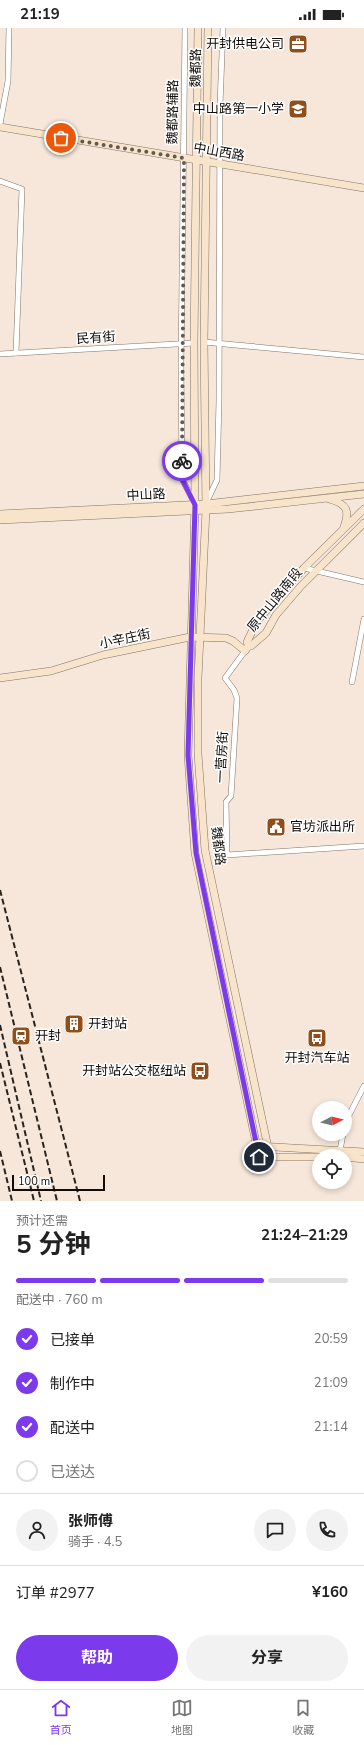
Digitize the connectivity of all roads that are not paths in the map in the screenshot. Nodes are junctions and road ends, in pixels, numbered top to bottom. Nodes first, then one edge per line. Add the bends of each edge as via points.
1 (9, 28) edge
2 (186, 28) edge
3 (198, 28) edge
4 (208, 28) edge
5 (223, 28) edge
6 (0, 124) edge
7 (0, 127) edge
8 (184, 158) junction
9 (197, 160) junction
10 (206, 162) junction
11 (220, 164) junction
12 (0, 181) edge
13 (364, 188) edge
14 (204, 342) junction
15 (181, 343) junction
16 (194, 343) junction
17 (219, 343) junction
18 (16, 353) junction
19 (0, 354) edge
20 (364, 356) edge
21 (364, 486) edge
22 (364, 494) edge
23 (325, 498) junction
24 (206, 507) junction
25 (195, 508) junction
26 (364, 509) edge
27 (0, 514) edge
28 (0, 520) edge
29 (364, 524) edge
30 (344, 528) junction
31 (304, 568) junction
32 (315, 570) junction
33 (364, 582) edge
34 (364, 619) edge
35 (200, 637) junction
36 (190, 638) junction
37 (247, 648) junction
38 (0, 678) edge
39 (352, 682) dead end
40 (364, 846) edge
41 (364, 1086) edge
42 (352, 1109) edge
43 (257, 1146) junction
44 (268, 1146) junction
45 (312, 1150) edge
46 (352, 1152) edge
47 (364, 1152) edge
48 (270, 1157) junction
49 (312, 1157) edge
50 (352, 1158) edge
51 (364, 1159) edge

1 - 6 street via 8,80
2 - 8 street, 魏都路辅路
3 - 9 main road, 魏都路
4 - 10 main road, 魏都路
5 - 11 street
7 - 8 main road, 中山西路
8 - 9 main road, 中山西路
8 - 15 street, 魏都路辅路
9 - 10 main road, 中山西路
9 - 16 main road, 魏都路
10 - 11 main road, 中山西路
10 - 14 main road, 魏都路
11 - 13 main road, 中山西路
11 - 17 street
12 - 18 street via 22,189
14 - 17 street
14 - 24 main road, 魏都路
15 - 16 street, 民有街
15 - 18 street, 民有街
15 - 25 street, 魏都路辅路 via 182,479
16 - 25 main road, 魏都路
17 - 20 street
17 - 24 street via 217,480
18 - 19 street, 民有街
21 - 24 main road, 中山路
22 - 23 main road, 中山路
23 - 24 main road, 中山路
23 - 30 main road via 344,505 348,515
24 - 25 main road, 中山路
24 - 35 main road, 魏都路
25 - 27 main road, 中山路
25 - 28 main road, 中山路
25 - 36 main road, 魏都路
26 - 30 main road, 原中山路南段
29 - 32 main road, 原中山路南段
30 - 31 main road, 原中山路南段
31 - 32 street
31 - 37 main road, 原中山路南段 via 257,621 247,642
32 - 33 street
32 - 37 main road, 原中山路南段 via 276,615 266,633
34 - 39 street
35 - 36 main road, 小辛庄街
35 - 37 main road, 小辛庄街 via 226,638
35 - 44 main road, 魏都路 via 198,754 205,850
36 - 38 main road, 小辛庄街 via 102,655 51,671
36 - 43 main road, 魏都路 via 188,755 196,853
37 - 40 street, 一营房街 via 225,678 237,698 231,796 226,802 227,855
41 - 42 street
43 - 44 main road
43 - 48 main road, 魏都路 via 259,1157
44 - 45 main road
44 - 48 main road, 魏都路
46 - 47 main road
48 - 49 main road
50 - 51 main road

